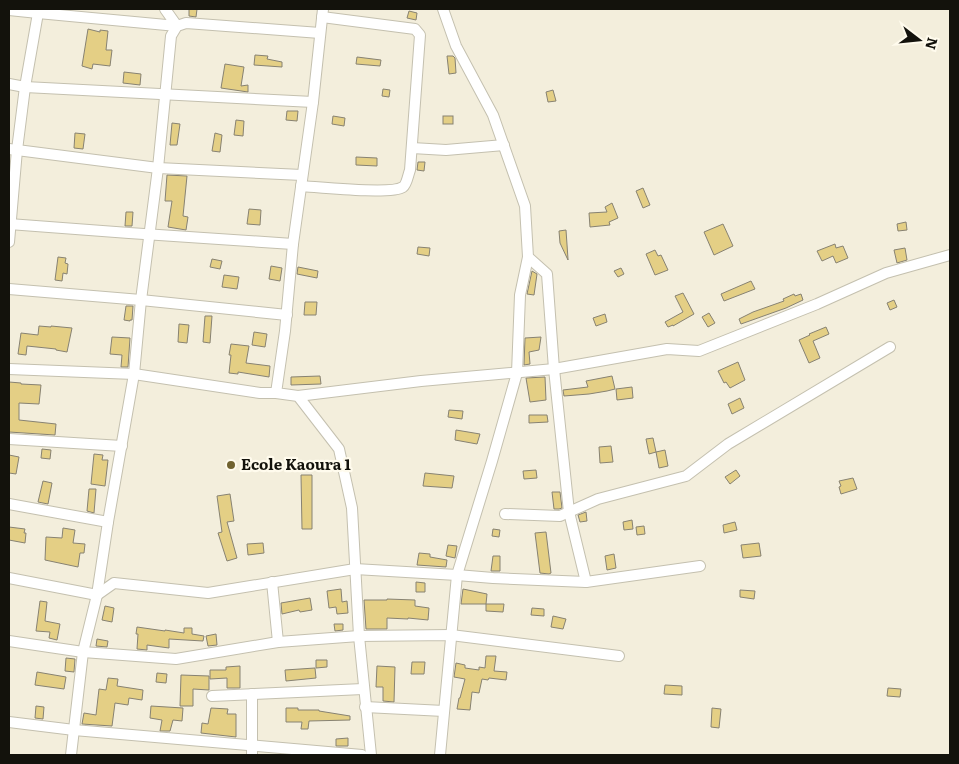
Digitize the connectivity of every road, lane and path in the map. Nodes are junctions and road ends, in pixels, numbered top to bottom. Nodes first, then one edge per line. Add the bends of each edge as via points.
1 (164, 9) edge
2 (443, 9) edge
3 (9, 10) edge
4 (322, 13) edge
5 (38, 14) junction
6 (177, 26) junction
7 (320, 33) junction
8 (9, 84) edge
9 (25, 87) junction
10 (165, 94) junction
11 (313, 102) junction
12 (504, 146) junction
13 (412, 148) junction
14 (13, 150) edge
15 (158, 168) junction
16 (302, 175) junction
17 (301, 186) junction
18 (10, 224) edge
19 (150, 234) junction
20 (9, 242) edge
21 (293, 244) junction
22 (950, 255) edge
23 (528, 257) junction
24 (9, 289) edge
25 (141, 300) junction
26 (287, 315) junction
27 (890, 348) dead end
28 (9, 369) edge
29 (554, 369) junction
30 (517, 373) junction
31 (134, 374) junction
32 (276, 393) junction
33 (298, 396) junction
34 (9, 439) edge
35 (122, 446) junction
36 (9, 504) edge
37 (568, 512) junction
38 (505, 514) dead end
39 (108, 522) junction
40 (700, 566) dead end
41 (355, 569) junction
42 (457, 575) junction
43 (9, 578) edge
44 (272, 582) junction
45 (586, 582) junction
46 (97, 595) junction
47 (451, 635) junction
48 (359, 636) junction
49 (9, 641) edge
50 (278, 642) junction
51 (83, 652) junction
52 (619, 656) dead end
53 (363, 689) junction
54 (252, 694) junction
55 (212, 696) dead end
56 (365, 707) junction
57 (444, 711) junction
58 (9, 722) edge
59 (74, 730) junction
60 (252, 750) edge
61 (71, 755) edge
62 (362, 755) edge
63 (370, 755) edge
64 (440, 755) edge

1 - 6 street
2 - 12 street via 456,46 493,115
3 - 5 street
4 - 7 street
4 - 13 street via 419,32
5 - 6 street
5 - 9 street
6 - 7 street via 186,23
6 - 10 street via 171,36
7 - 11 street
8 - 9 street
9 - 10 street
9 - 14 street
10 - 11 street
10 - 15 street
11 - 16 street
12 - 13 street via 446,150
12 - 23 street via 525,206
13 - 17 street via 410,170 402,188 367,190
14 - 15 street
14 - 18 street
15 - 16 street
15 - 19 street
16 - 17 street
17 - 21 street
18 - 19 street
18 - 20 street
19 - 21 street
19 - 25 street
21 - 26 street
22 - 29 street via 886,273 699,351 666,349
23 - 29 street via 547,274
23 - 30 street via 520,295
24 - 25 street
25 - 26 street
25 - 31 street
26 - 32 street
27 - 37 street via 728,444 686,476 598,499
28 - 31 street
29 - 30 street
29 - 37 street
30 - 33 street
30 - 42 street
31 - 32 street
31 - 35 street
32 - 33 street
33 - 41 street via 339,449 352,508
34 - 35 street
35 - 39 street
36 - 39 street
37 - 38 street via 560,516
37 - 45 street
39 - 46 street
40 - 45 street
41 - 42 street
41 - 44 street
41 - 48 street
42 - 45 street
42 - 47 street
43 - 46 street
44 - 46 street via 208,592 114,583
44 - 50 street
46 - 51 street
47 - 48 street
47 - 52 street
47 - 57 street
48 - 50 street
48 - 53 street
49 - 51 street
50 - 51 street via 176,659
51 - 59 street
53 - 54 street
53 - 56 street
54 - 55 street
54 - 60 street
56 - 57 street
56 - 63 street
57 - 64 street
58 - 59 street
59 - 60 street
59 - 61 street
60 - 62 street

